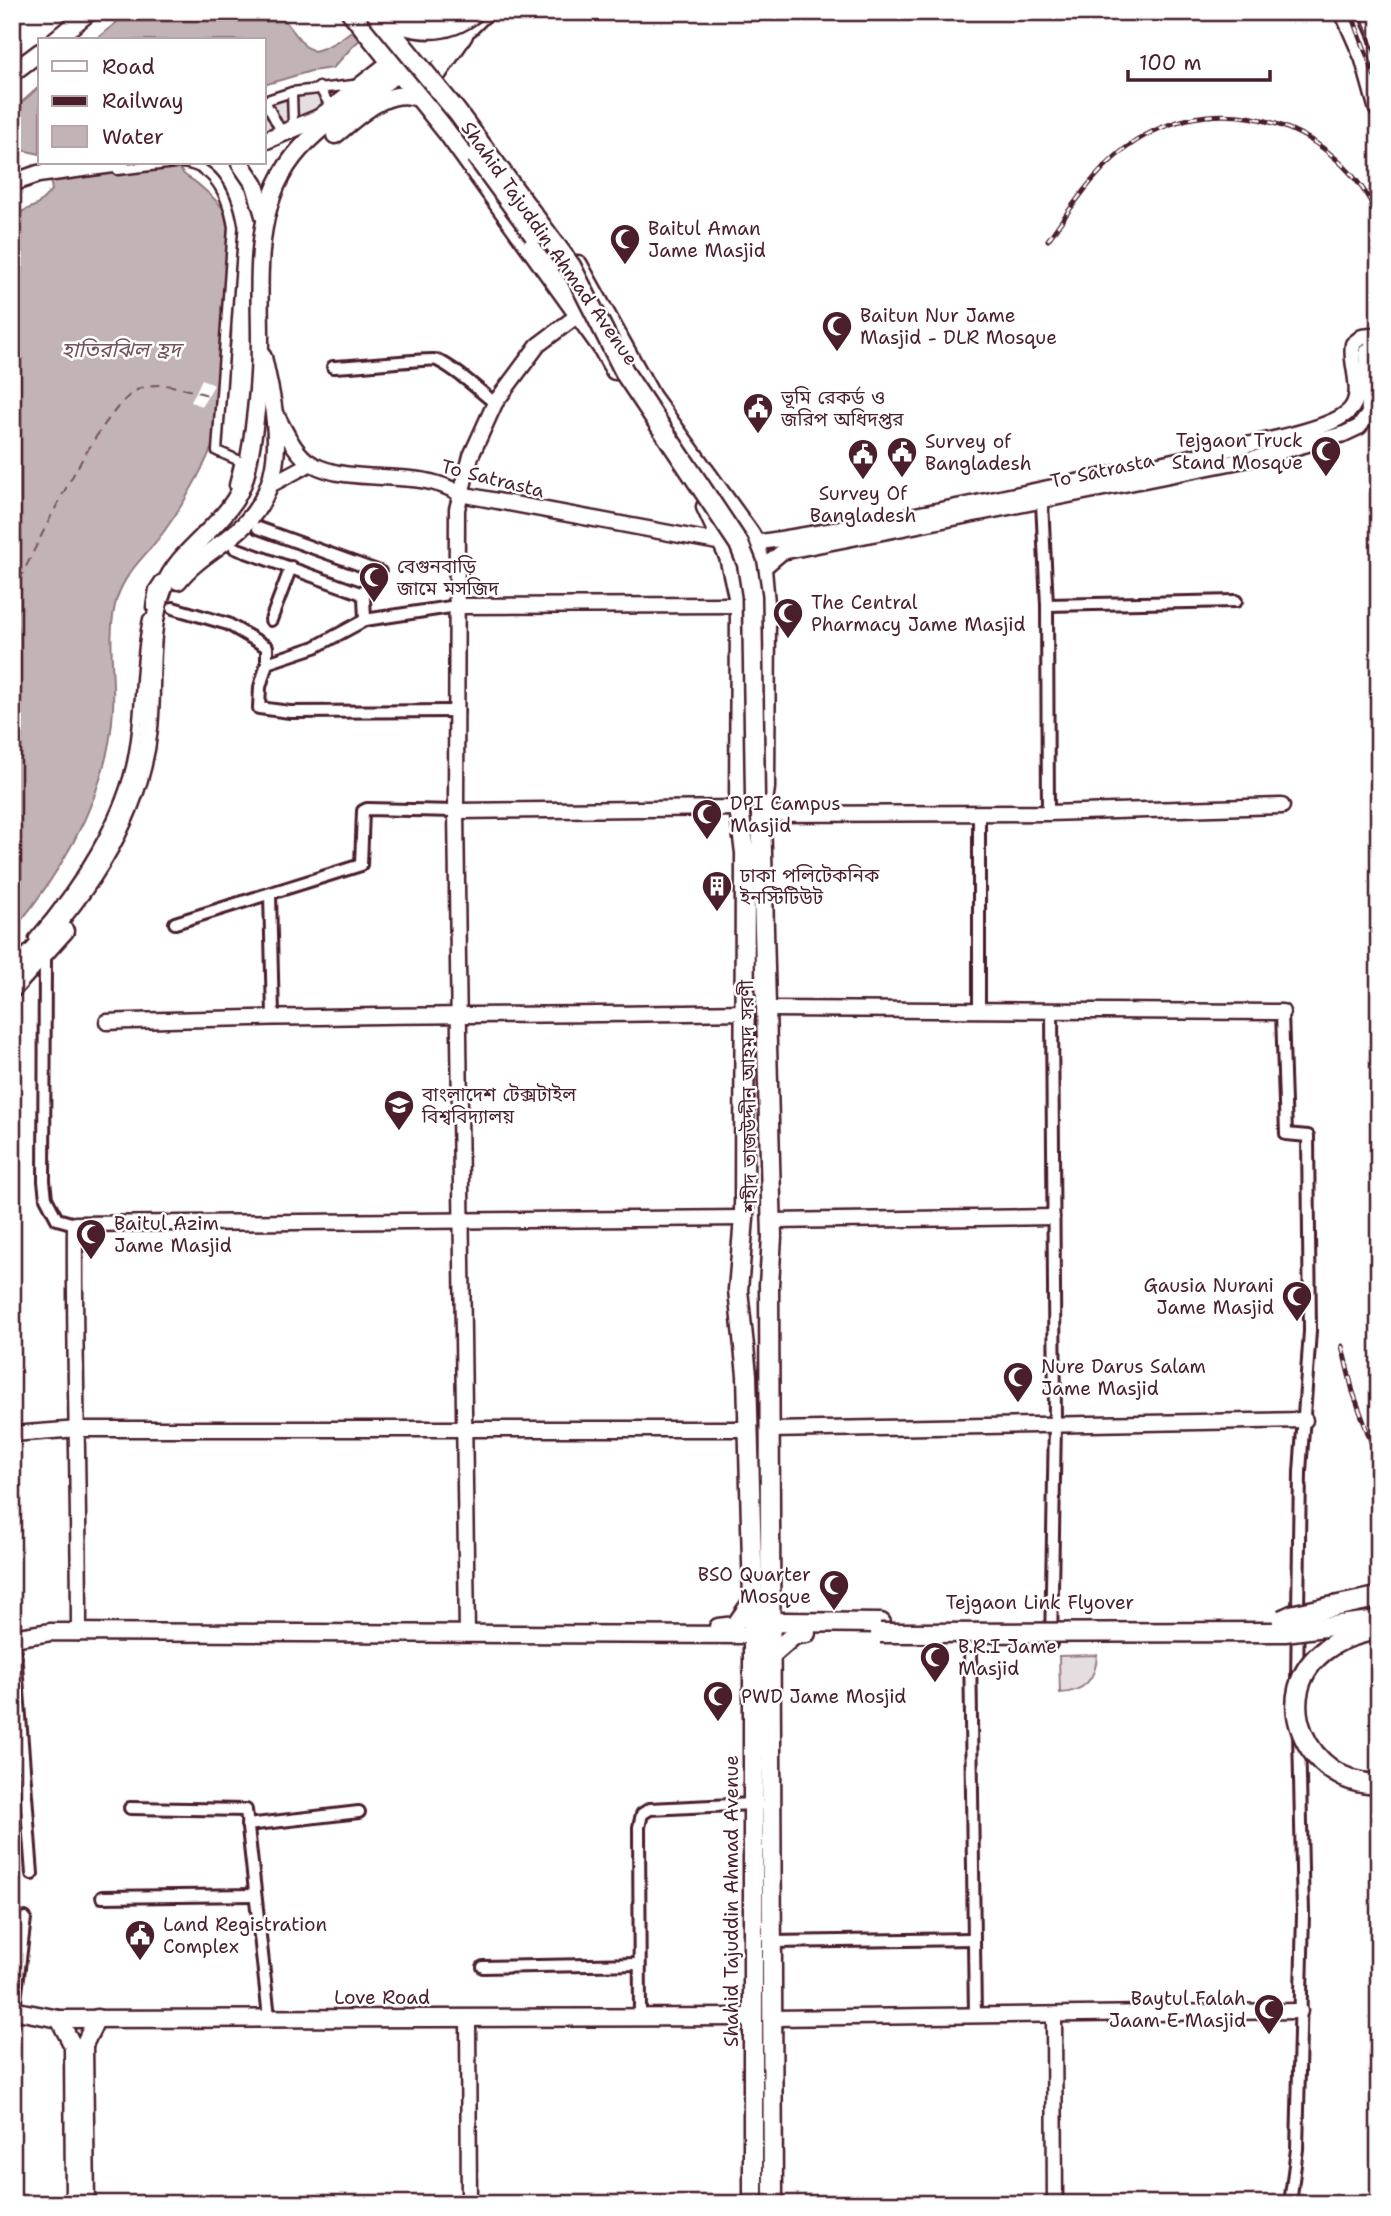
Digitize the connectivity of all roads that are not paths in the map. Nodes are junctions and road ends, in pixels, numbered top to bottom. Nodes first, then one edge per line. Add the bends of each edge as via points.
1 (89, 12) edge
2 (351, 12) edge
3 (360, 12) edge
4 (426, 12) edge
5 (484, 12) edge
6 (1345, 12) edge
7 (454, 13) edge
8 (380, 14) edge
9 (472, 19) edge
10 (409, 22) junction
11 (57, 38) edge
12 (372, 38) junction
13 (415, 52) junction
14 (38, 54) edge
15 (396, 67) junction
16 (12, 73) edge
17 (435, 76) junction
18 (319, 87) junction
19 (351, 87) junction
20 (292, 92) junction
21 (421, 99) junction
22 (266, 101) edge
23 (266, 103) edge
24 (329, 104) junction
25 (1379, 108) edge
26 (293, 126) junction
27 (281, 131) junction
28 (266, 137) edge
29 (266, 137) edge
30 (113, 164) edge
31 (167, 164) edge
32 (195, 164) edge
33 (241, 164) edge
34 (283, 178) junction
35 (12, 186) edge
36 (265, 219) junction
37 (578, 315) junction
38 (1379, 338) edge
39 (599, 340) junction
40 (260, 341) junction
41 (333, 367) dead end
42 (495, 402) junction
43 (1345, 414) junction
44 (276, 416) junction
45 (1352, 430) junction
46 (1258, 450) junction
47 (312, 463) junction
48 (467, 468) junction
49 (439, 484) junction
50 (270, 485) junction
51 (460, 494) junction
52 (1041, 495) junction
53 (705, 505) junction
54 (738, 517) junction
55 (258, 528) dead end
56 (720, 535) junction
57 (680, 537) junction
58 (755, 543) junction
59 (235, 548) dead end
60 (291, 567) junction
61 (732, 567) junction
62 (762, 569) junction
63 (361, 594) junction
64 (739, 599) junction
65 (1236, 601) dead end
66 (1047, 605) junction
67 (457, 606) junction
68 (173, 608) dead end
69 (271, 620) dead end
70 (365, 621) junction
71 (159, 626) junction
72 (267, 663) junction
73 (458, 711) junction
74 (758, 806) junction
75 (1282, 806) dead end
76 (739, 808) junction
77 (456, 811) junction
78 (979, 813) junction
79 (1048, 813) junction
80 (270, 894) junction
81 (175, 923) dead end
82 (45, 955) junction
83 (12, 961) edge
84 (12, 972) edge
85 (12, 990) edge
86 (766, 1009) junction
87 (979, 1010) junction
88 (1052, 1011) junction
89 (744, 1012) junction
90 (1282, 1012) joint
91 (274, 1016) junction
92 (461, 1017) junction
93 (107, 1022) dead end
94 (1052, 1217) junction
95 (744, 1218) junction
96 (463, 1221) junction
97 (75, 1224) junction
98 (772, 1229) junction
99 (741, 1262) junction
100 (769, 1285) junction
101 (1305, 1420) junction
102 (1055, 1423) junction
103 (79, 1429) junction
104 (748, 1429) junction
105 (465, 1430) junction
106 (769, 1430) junction
107 (12, 1434) edge
108 (770, 1532) junction
109 (1379, 1597) edge
110 (752, 1599) junction
111 (1379, 1611) edge
112 (1282, 1620) junction
113 (1379, 1620) edge
114 (806, 1628) junction
115 (881, 1628) junction
116 (1379, 1629) edge
117 (764, 1631) junction
118 (79, 1633) junction
119 (467, 1633) junction
120 (647, 1634) junction
121 (13, 1638) edge
122 (1051, 1644) dead end
123 (970, 1645) dead end
124 (771, 1655) junction
125 (771, 1776) junction
126 (752, 1777) junction
127 (1379, 1784) edge
128 (751, 1804) junction
129 (130, 1808) dead end
130 (359, 1812) dead end
131 (247, 1825) junction
132 (32, 1874) dead end
133 (255, 1895) junction
134 (103, 1897) dead end
135 (25, 1918) dead end
136 (973, 1939) junction
137 (772, 1942) junction
138 (639, 1964) junction
139 (483, 1967) dead end
140 (1300, 2011) junction
141 (1054, 2015) junction
142 (13, 2016) edge
143 (975, 2016) junction
144 (270, 2017) junction
145 (640, 2017) junction
146 (753, 2017) junction
147 (97, 2018) junction
148 (773, 2018) junction
149 (59, 2019) junction
150 (468, 2019) junction
151 (79, 2045) junction
152 (74, 2204) edge
153 (86, 2204) edge
154 (469, 2204) edge
155 (753, 2204) edge
156 (773, 2204) edge
157 (1055, 2204) edge
158 (1290, 2204) edge

1 - 11 main road
2 - 12 main road, Shahid Tajuddin Ahmad Avenue
3 - 39 main road, bridge via 462,137 570,285
4 - 10 street
5 - 9 main road
6 - 25 highway
7 - 8 main road via 419,24
7 - 13 main road
8 - 10 main road, bridge
8 - 13 main road, Shahid Tajuddin Ahmad Avenue
8 - 74 main road, bridge via 571,266 626,375 739,544 752,596
9 - 10 main road, bridge via 439,29
9 - 13 main road
9 - 17 main road
12 - 15 main road, Shahid Tajuddin Ahmad Avenue
12 - 19 street via 382,61
13 - 15 main road
13 - 17 main road, Shahid Tajuddin Ahmad Avenue
14 - 16 main road
15 - 21 main road, Shahid Tajuddin Ahmad Avenue
15 - 28 main road via 319,118
15 - 34 main road via 300,150
17 - 54 main road, Shahid Tajuddin Ahmad Avenue via 579,265 641,381
18 - 19 street
18 - 20 street
18 - 24 street
19 - 24 street
20 - 22 street
20 - 26 street
21 - 34 main road via 400,96 382,100
21 - 37 main road, Shahid Tajuddin Ahmad Avenue
23 - 27 street
24 - 26 street
26 - 27 street
27 - 29 street
30 - 35 main road via 38,174
31 - 35 street
32 - 83 street via 210,173 230,208 233,227 217,451 240,461 236,481 227,500 176,556 154,589 143,642 134,755 111,824 59,909
33 - 36 main road via 255,185
34 - 36 main road
36 - 40 main road via 257,282
37 - 39 main road, Shahid Tajuddin Ahmad Avenue
37 - 42 street via 538,345
38 - 43 street via 1362,337 1353,344 1355,397
38 - 45 street via 1367,352 1369,414
39 - 53 main road, Shahid Tajuddin Ahmad Avenue via 632,398
40 - 44 main road
40 - 71 main road via 245,477 229,509 165,583
41 - 42 street via 436,359
42 - 48 street
43 - 45 street
43 - 46 street
44 - 47 street via 299,452
44 - 50 main road
45 - 46 street, To Satrasta
46 - 52 street, To Satrasta
47 - 49 street, To Satrasta via 335,471
47 - 50 street
48 - 49 street via 454,480
48 - 51 street
49 - 51 street, To Satrasta
50 - 71 main road via 243,526 177,581
51 - 57 street, To Satrasta
51 - 67 street
52 - 58 street
52 - 62 street, To Satrasta via 782,552
52 - 66 street
53 - 56 main road, Shahid Tajuddin Ahmad Avenue
53 - 57 street via 705,527
54 - 56 main road
54 - 58 main road, Shahid Tajuddin Ahmad Avenue
55 - 63 street via 380,572
56 - 57 street, To Satrasta
56 - 58 main road
56 - 61 main road, Shahid Tajuddin Ahmad Avenue
58 - 61 main road via 737,551
58 - 62 main road, Shahid Tajuddin Ahmad Avenue
59 - 60 street
60 - 63 street
60 - 69 street
61 - 64 main road, শহীদ তাজউদ্দীন আহমদ সরণী
62 - 64 main road
62 - 74 main road, শহীদ তাজউদ্দীন আহমদ সরণী via 765,788
63 - 70 street
64 - 67 street via 718,605
64 - 76 main road, শহীদ তাজউদ্দীন আহমদ সরণী
65 - 66 street
66 - 79 street
67 - 70 street
67 - 73 street
68 - 72 street via 228,624 267,647
70 - 72 street via 316,647
71 - 82 main road via 153,739 144,783 125,833 64,934
71 - 84 main road via 147,742 127,815 54,931
72 - 73 street via 259,709
73 - 77 street
74 - 78 street
74 - 86 main road, শহীদ তাজউদ্দীন আহমদ সরণী
75 - 79 street
76 - 77 street
76 - 89 main road, শহীদ তাজউদ্দীন আহমদ সরণী via 745,853
77 - 80 street via 363,811 361,865
77 - 92 street
78 - 79 street
78 - 87 street
80 - 81 street
80 - 91 street
82 - 85 main road
82 - 97 street via 44,1181 46,1198 57,1219
86 - 87 street
86 - 98 main road, শহীদ তাজউদ্দীন আহমদ সরণী
87 - 88 street
88 - 90 street
88 - 94 street
89 - 92 street
89 - 95 main road, শহীদ তাজউদ্দীন আহমদ সরণী
90 - 101 street via 1286,1134 1308,1136 1310,1331
91 - 92 street
91 - 93 street
92 - 96 street
94 - 98 street
94 - 102 street
95 - 96 street
95 - 98 main road via 756,1241 766,1243
95 - 99 main road, শহীদ তাজউদ্দীন আহমদ সরণী
96 - 97 street
96 - 105 street
97 - 103 street via 74,1391
98 - 100 main road, শহীদ তাজউদ্দীন আহমদ সরণী
99 - 100 main road via 757,1259
99 - 104 main road, শহীদ তাজউদ্দীন আহমদ সরণী via 738,1290
100 - 106 main road, শহীদ তাজউদ্দীন আহমদ সরণী
101 - 102 street
101 - 140 street via 1297,1644 1303,1914
102 - 106 street
102 - 122 street
103 - 105 street
103 - 107 street
103 - 118 street
104 - 105 street
104 - 110 main road, শহীদ তাজউদ্দীন আহমদ সরণী
105 - 119 street
106 - 108 main road, শহীদ তাজউদ্দীন আহমদ সরণী
108 - 114 main road via 776,1542 780,1600
108 - 117 main road, শহীদ তাজউদ্দীন আহমদ সরণী
109 - 112 highway, bridge
110 - 117 main road, Shahid Tajuddin Ahmad Avenue
110 - 120 main road via 732,1627 669,1627
111 - 112 main road, Tejgaon Link Flyover
112 - 115 main road, Tejgaon Link Flyover
113 - 115 main road, Tejgaon Link Flyover, bridge via 1285,1632
114 - 115 main road, Tejgaon Link Flyover
114 - 117 main road, Tejgaon Link Flyover
114 - 124 main road
116 - 127 highway, bridge via 1347,1638 1316,1657 1303,1677 1296,1705 1303,1738 1325,1767 1347,1780
117 - 120 main road
117 - 124 main road, শহীদ তাজউদ্দীন আহমদ সরণী
117 - 126 main road, Shahid Tajuddin Ahmad Avenue
118 - 119 main road
118 - 121 main road
119 - 120 main road
121 - 132 street
123 - 136 street
124 - 125 main road, শহীদ তাজউদ্দীন আহমদ সরণী
125 - 126 main road
125 - 137 main road, শহীদ তাজউদ্দীন আহমদ সরণী
126 - 128 main road, Shahid Tajuddin Ahmad Avenue
128 - 138 street via 650,1809 642,1814
128 - 146 main road, Shahid Tajuddin Ahmad Avenue
129 - 131 street via 246,1810
130 - 131 street
131 - 133 street
133 - 134 street
133 - 144 street
135 - 142 street
136 - 137 street
136 - 143 street
137 - 148 main road, শহীদ তাজউদ্দীন আহমদ সরণী
138 - 139 street
138 - 145 street
140 - 141 street
140 - 158 street via 1297,2149
141 - 143 street
141 - 157 street
142 - 149 main road, Love Road
143 - 148 street
144 - 147 main road, Love Road
144 - 150 main road, Love Road
145 - 146 main road, Love Road
145 - 150 main road, Love Road
146 - 155 main road, Shahid Tajuddin Ahmad Avenue
147 - 149 main road, Love Road
147 - 151 main road
148 - 156 main road, শহীদ তাজউদ্দীন আহমদ সরণী
149 - 151 main road
150 - 154 street
151 - 152 main road
151 - 153 main road

